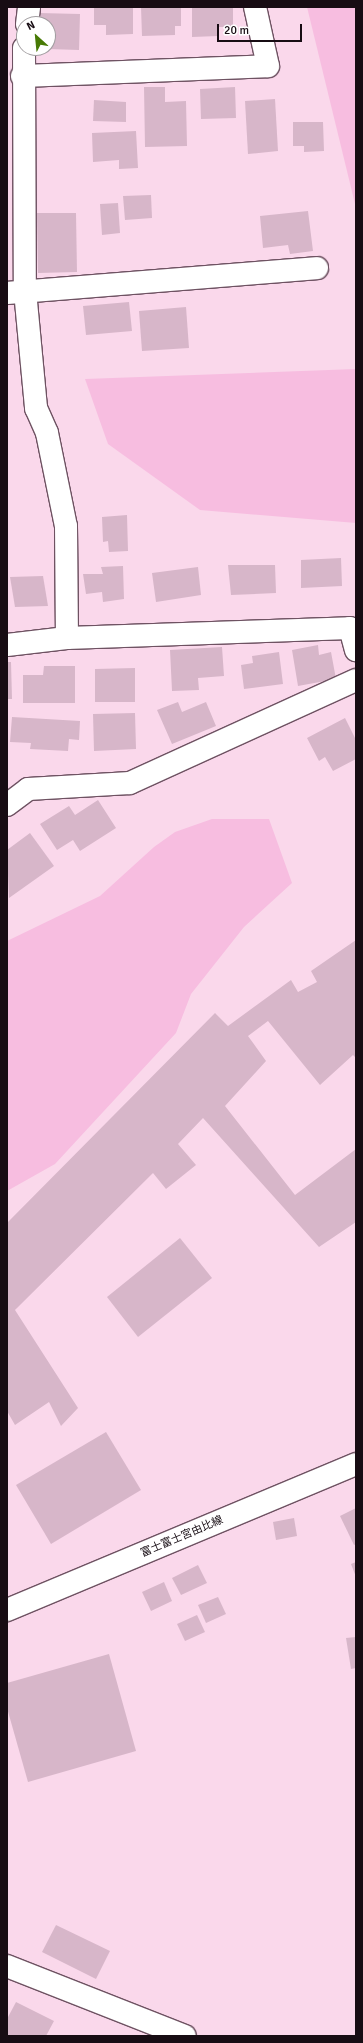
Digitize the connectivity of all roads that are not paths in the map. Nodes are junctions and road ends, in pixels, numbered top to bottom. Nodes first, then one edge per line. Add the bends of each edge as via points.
1 (255, 7) edge
2 (23, 56) edge
3 (22, 76) junction
4 (15, 145) edge
5 (317, 268) dead end
6 (16, 292) edge
7 (67, 638) junction
8 (7, 645) edge
9 (356, 650) edge
10 (356, 680) edge
11 (17, 788) edge
12 (7, 804) edge
13 (356, 1464) edge
14 (7, 1610) edge
15 (7, 1966) edge
16 (185, 2036) edge

1 - 3 street via 268,66
2 - 3 street
3 - 4 street
4 - 6 street
5 - 6 street
6 - 7 street via 36,408 50,445 66,526
7 - 8 street
7 - 9 street via 350,628
10 - 11 street via 130,783
11 - 12 street
13 - 14 street, 富士富士宮由比線
15 - 16 street

